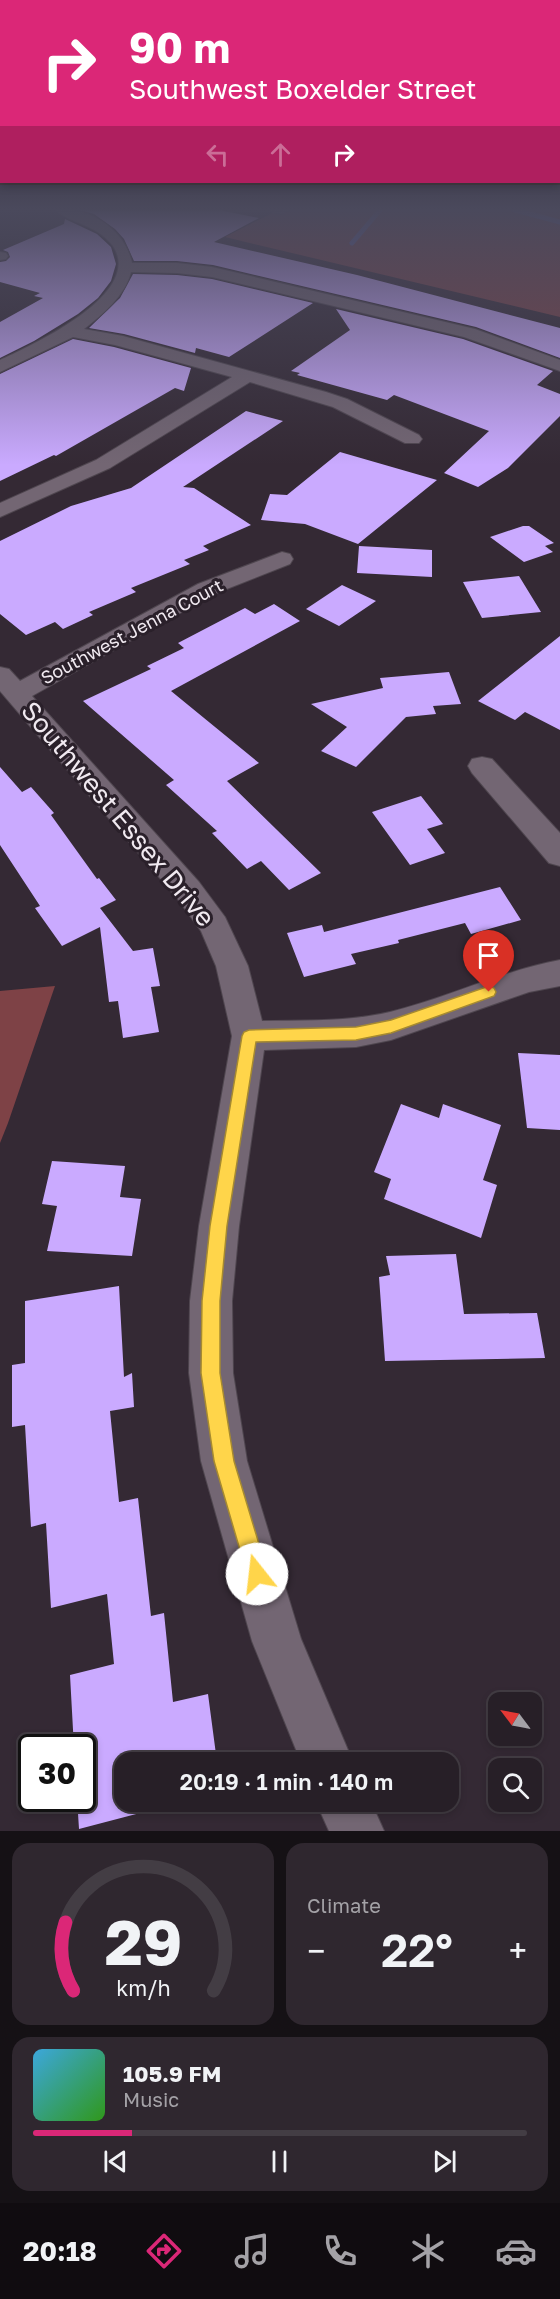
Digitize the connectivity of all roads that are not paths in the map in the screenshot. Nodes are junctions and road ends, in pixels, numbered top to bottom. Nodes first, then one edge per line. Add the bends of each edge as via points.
1 (111, 294) edge
2 (307, 294) edge
3 (70, 331) junction
4 (560, 366) edge
5 (0, 367) edge
6 (247, 376) junction
7 (412, 439) dead end
8 (0, 511) edge
9 (282, 559) dead end
10 (9, 684) edge
11 (482, 766) dead end
12 (560, 855) edge
13 (560, 973) edge
14 (249, 1036) junction
15 (323, 1752) edge
16 (348, 1812) edge
17 (357, 1831) edge

1 - 3 street
2 - 4 street via 469,333
3 - 5 street
3 - 6 street
6 - 7 street via 340,403
6 - 8 street via 103,464
9 - 10 street, Southwest Jenna Court via 206,589 63,670
10 - 14 street, Southwest Essex Drive via 188,890 214,926 232,966
11 - 12 street
13 - 14 street via 528,979 391,1026 356,1034
14 - 15 street, Southwest Essex Drive via 219,1226 211,1301 211,1373 224,1461 270,1618
16 - 17 street

